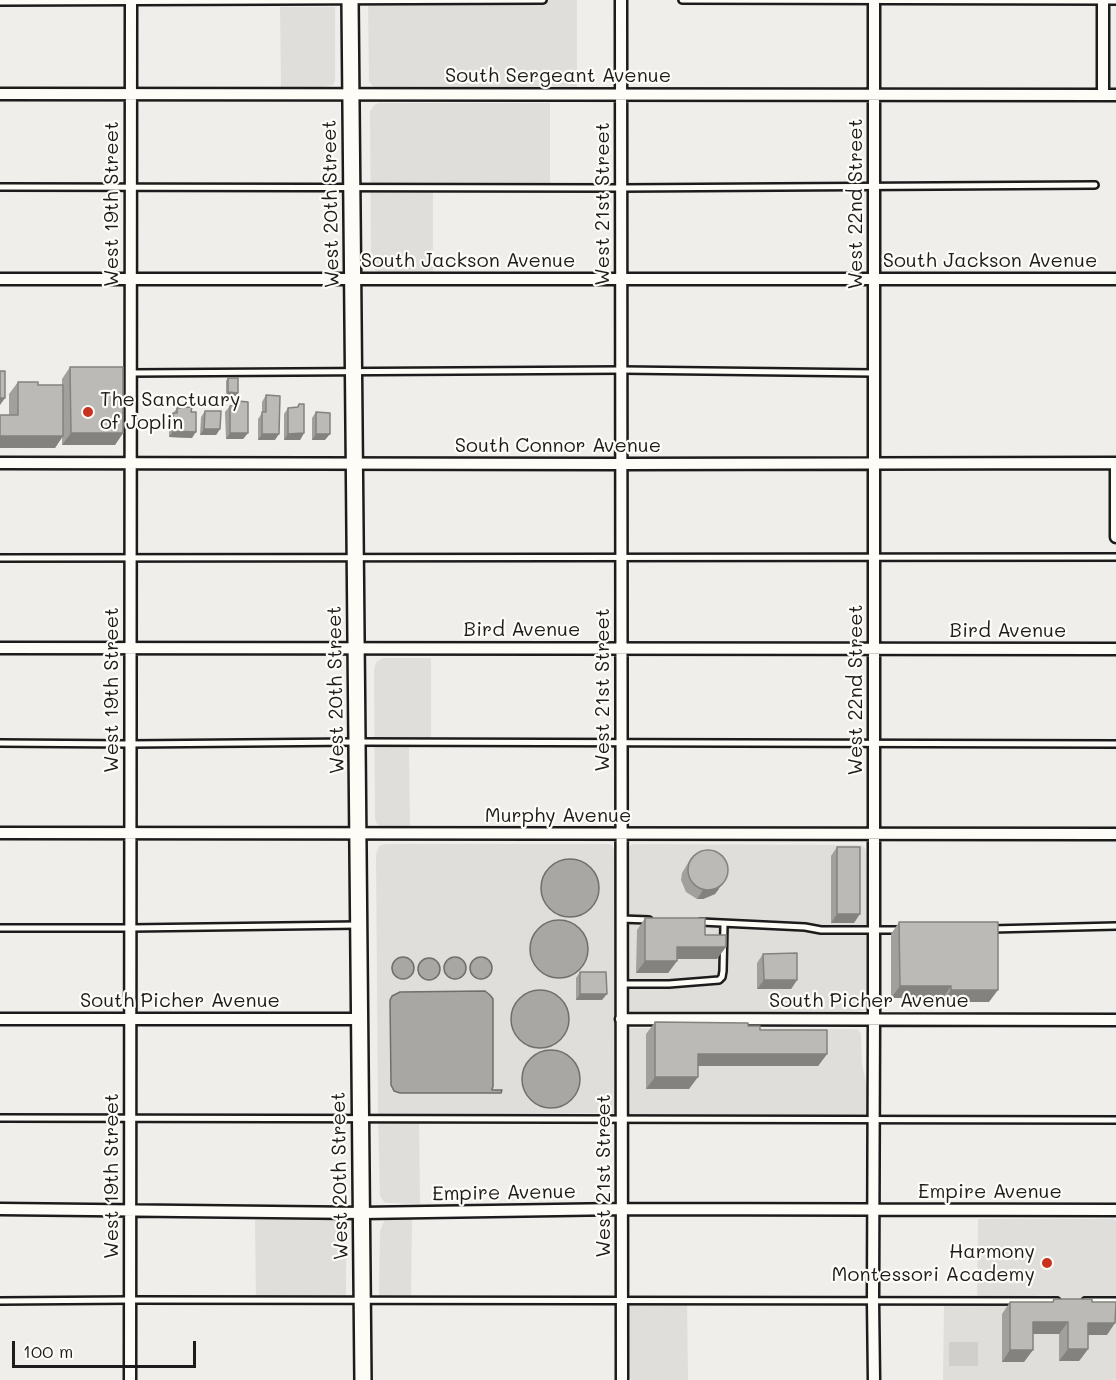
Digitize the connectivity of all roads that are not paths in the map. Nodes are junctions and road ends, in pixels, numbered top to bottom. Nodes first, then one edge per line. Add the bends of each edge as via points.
1 (350, 0) edge
2 (543, 0) edge
3 (621, 0) edge
4 (682, 0) edge
5 (130, 1) edge
6 (874, 1) edge
7 (1103, 1) edge
8 (1116, 1) edge
9 (0, 2) edge
10 (0, 94) edge
11 (130, 94) junction
12 (351, 94) junction
13 (621, 94) junction
14 (874, 94) junction
15 (1103, 95) junction
16 (1116, 95) edge
17 (1095, 185) dead end
18 (874, 186) junction
19 (0, 187) edge
20 (352, 187) junction
21 (130, 188) junction
22 (621, 188) junction
23 (0, 279) edge
24 (130, 279) junction
25 (352, 279) junction
26 (622, 279) junction
27 (874, 279) junction
28 (1116, 279) edge
29 (622, 369) junction
30 (353, 371) junction
31 (130, 373) junction
32 (874, 373) junction
33 (1116, 462) edge
34 (0, 463) edge
35 (130, 464) junction
36 (354, 464) junction
37 (622, 464) junction
38 (874, 464) junction
39 (1116, 537) edge
40 (874, 556) junction
41 (130, 557) junction
42 (355, 557) junction
43 (622, 557) junction
44 (1116, 557) edge
45 (0, 558) edge
46 (0, 648) edge
47 (130, 648) junction
48 (356, 648) junction
49 (621, 648) junction
50 (874, 649) junction
51 (1116, 649) edge
52 (357, 742) junction
53 (621, 742) junction
54 (0, 743) edge
55 (874, 743) junction
56 (130, 744) junction
57 (1116, 744) edge
58 (0, 833) edge
59 (130, 833) junction
60 (358, 833) junction
61 (621, 834) junction
62 (874, 834) junction
63 (1116, 834) edge
64 (621, 919) junction
65 (654, 921) edge
66 (699, 922) edge
67 (724, 924) junction
68 (359, 925) junction
69 (1116, 926) edge
70 (0, 928) edge
71 (131, 928) junction
72 (989, 929) edge
73 (874, 930) junction
74 (909, 930) edge
75 (622, 984) junction
76 (0, 1019) edge
77 (131, 1019) junction
78 (360, 1019) junction
79 (621, 1019) junction
80 (874, 1019) junction
81 (1116, 1020) edge
82 (0, 1118) edge
83 (130, 1118) junction
84 (361, 1118) junction
85 (874, 1118) junction
86 (621, 1119) junction
87 (1116, 1120) edge
88 (0, 1209) edge
89 (621, 1209) junction
90 (874, 1209) junction
91 (130, 1210) junction
92 (1116, 1210) edge
93 (362, 1213) junction
94 (130, 1300) junction
95 (363, 1300) junction
96 (0, 1301) edge
97 (873, 1301) junction
98 (1064, 1301) edge
99 (1074, 1301) edge
100 (1116, 1301) edge
101 (622, 1302) junction
102 (130, 1380) edge
103 (363, 1380) edge
104 (622, 1380) edge
105 (874, 1380) edge

1 - 2 lane
1 - 5 lane
1 - 12 main road, West 20th Street
3 - 13 street, West 21st Street
4 - 6 lane
5 - 9 lane
5 - 11 street, West 19th Street
6 - 7 lane
6 - 14 street, West 22nd Street
7 - 8 lane
7 - 15 street
10 - 11 street, South Sergeant Avenue
11 - 12 street, South Sergeant Avenue
11 - 21 street, West 19th Street
12 - 13 street, South Sergeant Avenue
12 - 20 main road, West 20th Street
13 - 14 street, South Sergeant Avenue
13 - 22 street, West 21st Street
14 - 15 street, South Sergeant Avenue
14 - 18 street, West 22nd Street
15 - 16 street, South Sergeant Avenue
17 - 18 lane
18 - 22 lane
18 - 27 street, West 22nd Street
19 - 21 lane
20 - 21 lane
20 - 22 lane
20 - 25 main road, West 20th Street
21 - 24 street, West 19th Street
22 - 26 street, West 21st Street
23 - 24 street, South Jackson Avenue
24 - 25 street, South Jackson Avenue
24 - 31 street, West 19th Street
25 - 26 street, South Jackson Avenue
25 - 30 main road, West 20th Street
26 - 27 street, South Jackson Avenue
26 - 29 street, West 21st Street
27 - 28 street, South Jackson Avenue
27 - 32 street, West 22nd Street
29 - 30 lane
29 - 32 lane
29 - 37 street, West 21st Street
30 - 31 lane
30 - 36 main road, West 20th Street
31 - 35 street, West 19th Street
32 - 38 street, West 22nd Street
33 - 38 street, South Connor Avenue
33 - 39 street
34 - 35 street, South Connor Avenue
35 - 36 street, South Connor Avenue
35 - 41 street, West 19th Street
36 - 37 street, South Connor Avenue
36 - 42 main road, West 20th Street
37 - 38 street, South Connor Avenue
37 - 43 street, West 21st Street
38 - 40 street, West 22nd Street
40 - 43 lane
40 - 44 lane
40 - 50 street, West 22nd Street
41 - 42 lane
41 - 45 lane
41 - 47 street, West 19th Street
42 - 43 lane
42 - 48 main road, West 20th Street
43 - 49 street, West 21st Street
46 - 47 street, Bird Avenue
47 - 48 street, Bird Avenue
47 - 56 street, West 19th Street
48 - 49 street, Bird Avenue
48 - 52 main road, West 20th Street
49 - 50 street, Bird Avenue
49 - 53 street, West 21st Street
50 - 51 street, Bird Avenue
50 - 55 street, West 22nd Street
52 - 53 lane
52 - 56 lane
52 - 60 main road, West 20th Street
53 - 55 lane
53 - 61 street, West 21st Street
54 - 56 lane
55 - 57 lane
55 - 62 street, West 22nd Street
56 - 59 street, West 19th Street
58 - 59 street, Murphy Avenue
59 - 60 street, Murphy Avenue
59 - 71 street, West 19th Street
60 - 61 street, Murphy Avenue
60 - 68 main road, West 20th Street
61 - 62 street, Murphy Avenue
61 - 64 street, West 21st Street
62 - 63 street, Murphy Avenue
62 - 73 street, West 22nd Street
64 - 65 lane
64 - 75 street, West 21st Street
66 - 67 lane
67 - 73 lane
67 - 75 lane via 723,971 718,980
68 - 71 lane
68 - 78 main road, West 20th Street
69 - 72 lane
70 - 71 lane
71 - 77 street, West 19th Street
73 - 74 lane
73 - 80 street, West 22nd Street
75 - 79 street, West 21st Street
76 - 77 street, South Picher Avenue
77 - 78 street, South Picher Avenue
77 - 83 street, West 19th Street
78 - 84 main road, West 20th Street
79 - 80 street, South Picher Avenue
79 - 86 street, West 21st Street
80 - 81 street, South Picher Avenue
80 - 85 street, West 22nd Street
82 - 83 lane
83 - 84 lane
83 - 91 street, West 19th Street
84 - 86 lane
84 - 93 main road, West 20th Street
85 - 86 lane
85 - 87 lane
85 - 90 street, West 22nd Street
86 - 89 street, West 21st Street
88 - 91 street, Empire Avenue
89 - 90 street, Empire Avenue
89 - 93 street, Empire Avenue
89 - 101 street, West 21st Street
90 - 92 street, Empire Avenue
90 - 97 street, West 22nd Street
91 - 93 street, Empire Avenue
91 - 94 street, West 19th Street
93 - 95 main road, West 20th Street
94 - 95 lane
94 - 96 lane
94 - 102 street, West 19th Street
95 - 101 lane
95 - 103 main road, West 20th Street
97 - 98 lane
97 - 101 lane
97 - 105 street, West 22nd Street
99 - 100 lane
101 - 104 street, West 21st Street

